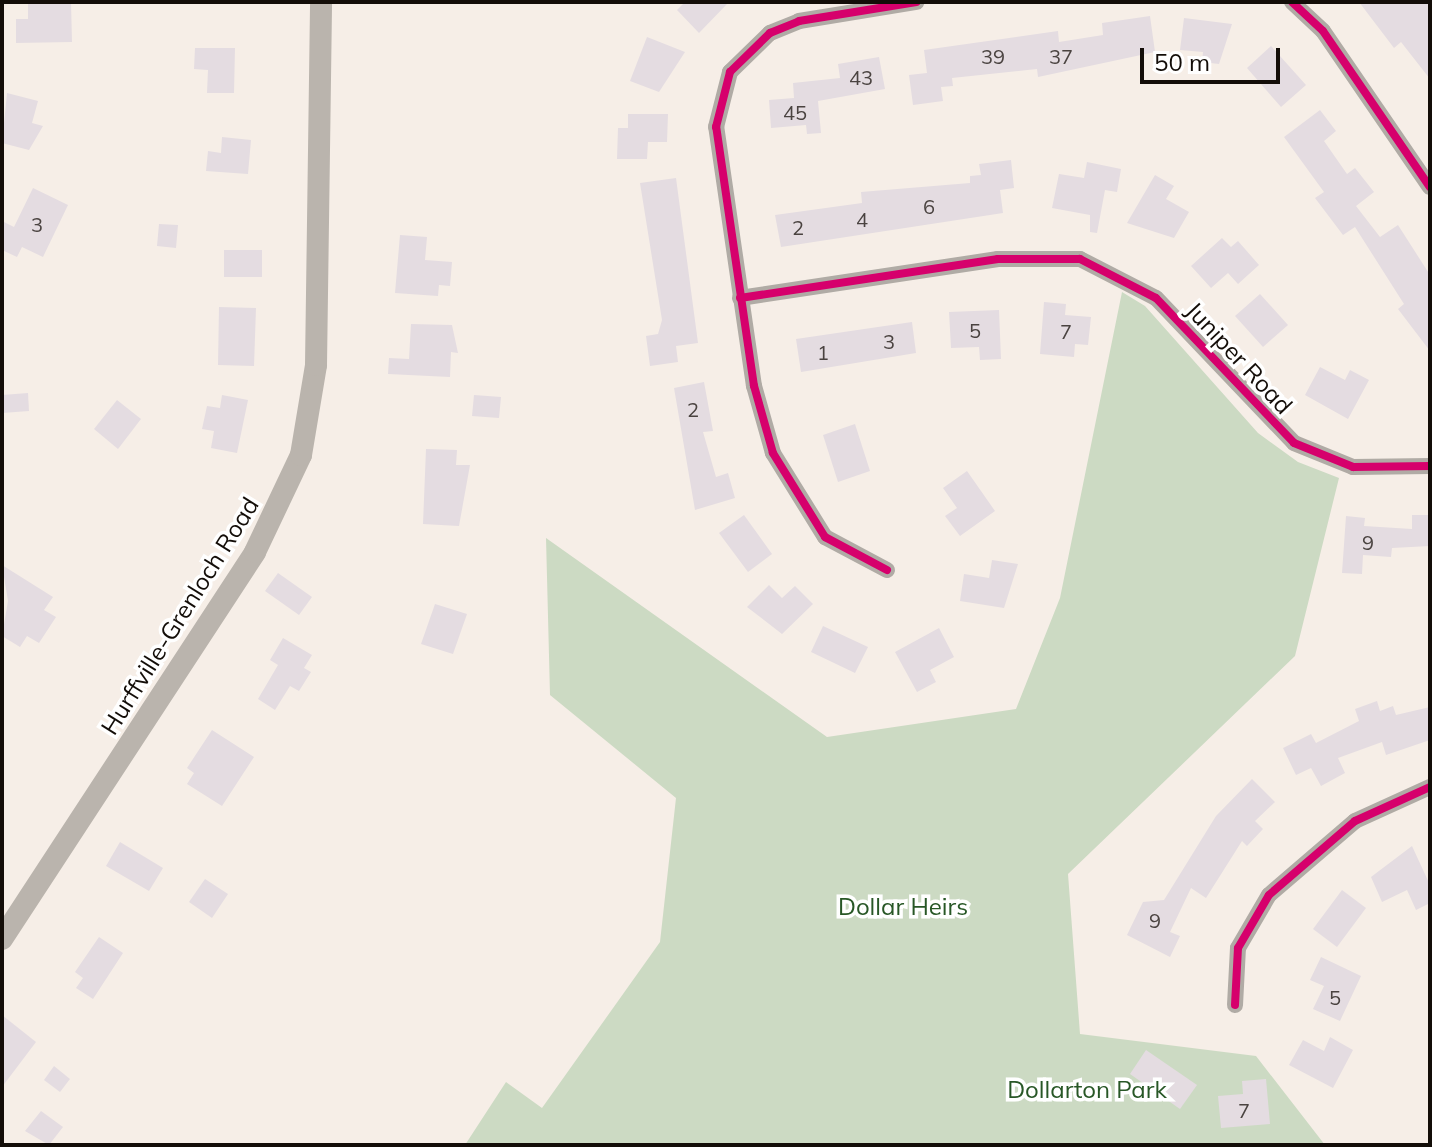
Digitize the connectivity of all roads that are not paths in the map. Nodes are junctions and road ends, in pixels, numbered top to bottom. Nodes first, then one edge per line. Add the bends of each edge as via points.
1 (321, 2) edge
2 (916, 2) edge
3 (1292, 2) edge
4 (1430, 187) edge
5 (740, 298) junction
6 (1430, 466) edge
7 (887, 570) dead end
8 (1430, 787) edge
9 (2, 939) edge
10 (1235, 1005) dead end

1 - 9 main road, Hurffville-Grenloch Road via 316,365 301,455 255,552
2 - 5 street via 783,26 730,72 716,127
3 - 4 street via 1323,31
5 - 6 street, Juniper Road via 998,259 1080,259 1156,298 1294,443 1353,467
5 - 7 street via 759,409 791,491 825,537
8 - 10 street via 1339,832 1269,895 1238,948

